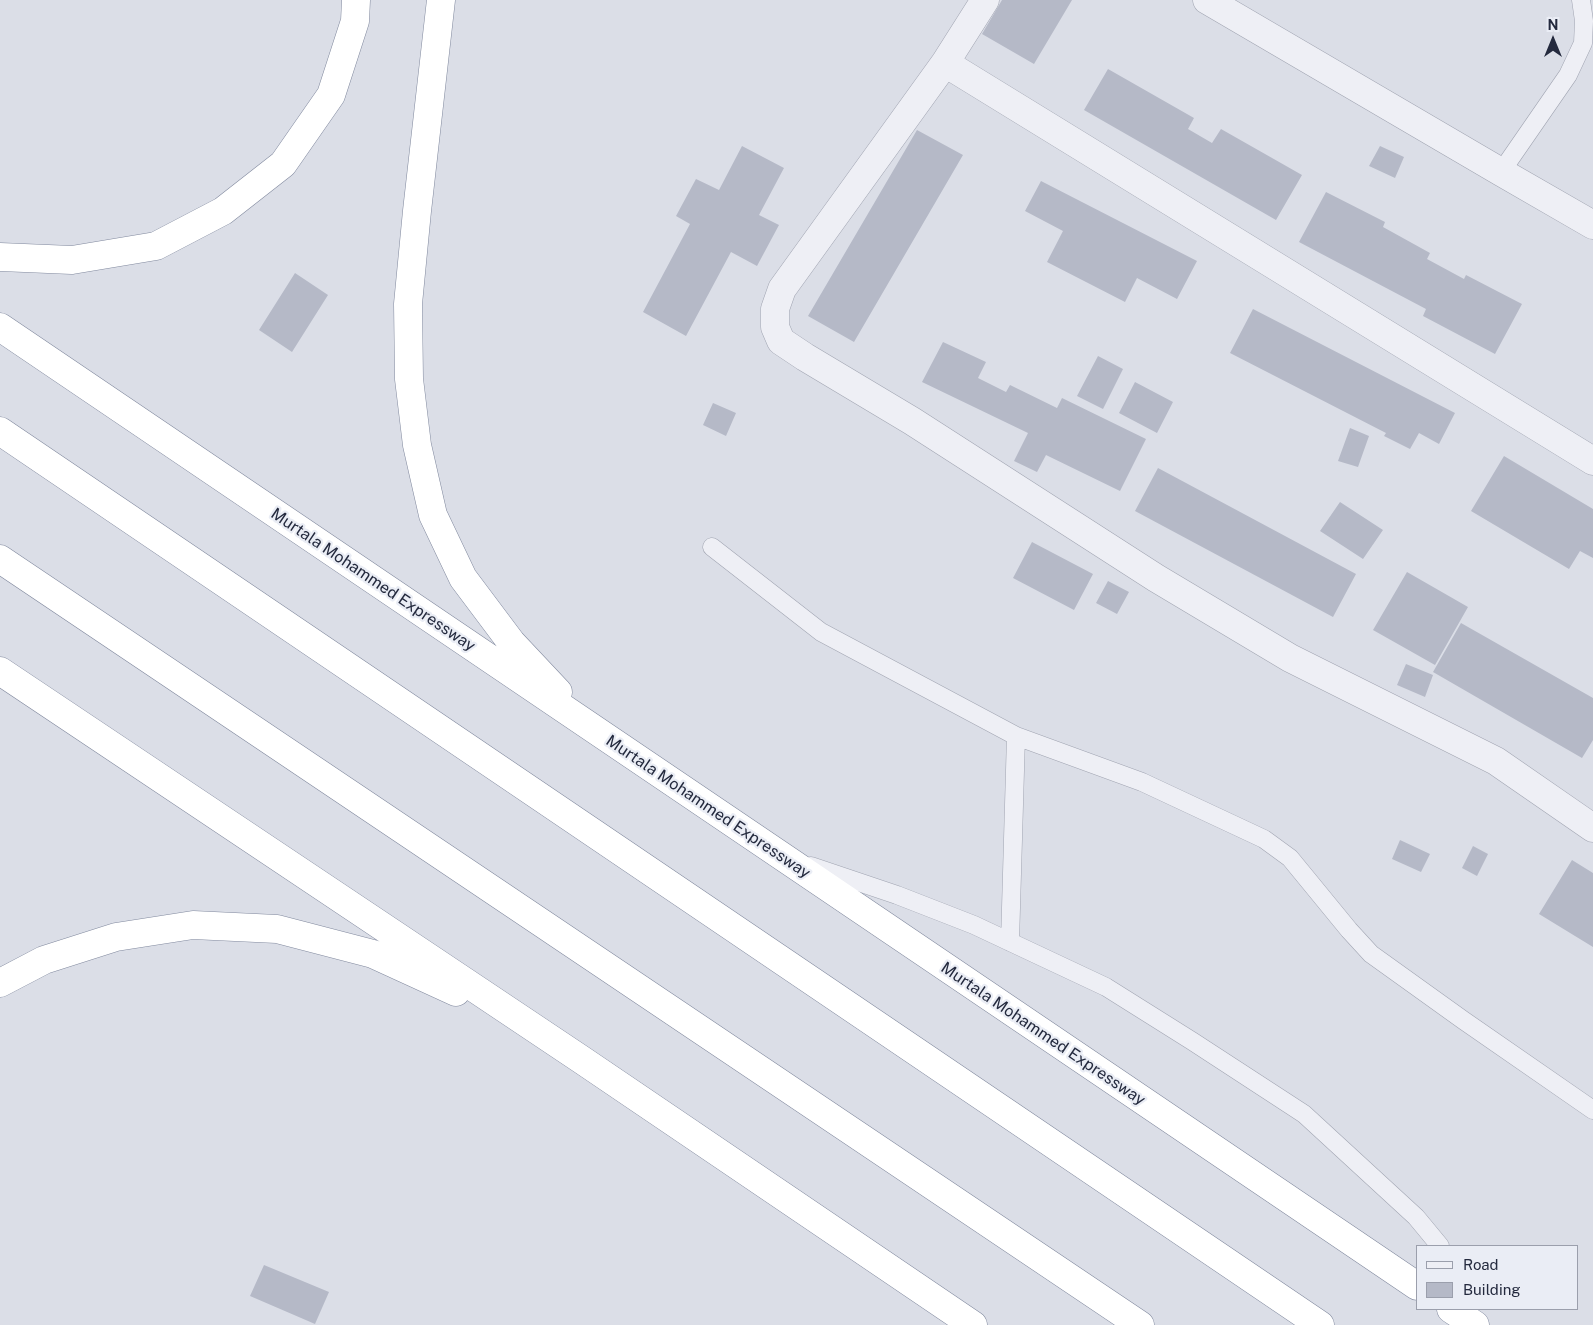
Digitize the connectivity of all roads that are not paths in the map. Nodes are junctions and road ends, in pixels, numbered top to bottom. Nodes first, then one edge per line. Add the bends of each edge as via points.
1 (356, 0) edge
2 (441, 0) edge
3 (985, 0) edge
4 (1207, 0) edge
5 (1581, 0) edge
6 (945, 63) junction
7 (1501, 172) junction
8 (1593, 224) edge
9 (0, 257) edge
10 (0, 327) edge
11 (0, 431) edge
12 (1593, 461) edge
13 (712, 547) dead end
14 (0, 559) edge
15 (0, 671) edge
16 (1016, 736) junction
17 (642, 762) junction
18 (1593, 828) edge
19 (781, 857) junction
20 (1010, 942) junction
21 (0, 984) edge
22 (582, 1060) junction
23 (1593, 1110) edge
24 (1439, 1245) edge
25 (1416, 1285) edge
26 (1452, 1310) edge
27 (1480, 1310) edge
28 (973, 1325) edge
29 (1140, 1325) edge
30 (1320, 1325) edge
31 (1475, 1325) edge
32 (1485, 1325) edge

1 - 9 highway via 355,22 331,95 283,164 223,211 156,246 72,260
2 - 17 highway via 408,304 409,380 417,445 433,515 463,578 511,642 567,702
3 - 6 street
4 - 7 street
5 - 7 lane via 1583,43 1568,75
6 - 12 street
6 - 18 street via 782,289 775,309 775,328 781,341 1181,593 1290,658 1496,761
7 - 8 street
10 - 17 highway, Murtala Mohammed Expressway
11 - 30 highway
13 - 16 lane via 820,632
14 - 29 highway
15 - 22 highway
16 - 20 lane
16 - 23 lane via 1142,782 1264,840 1290,858 1371,954
17 - 19 highway, Murtala Mohammed Expressway
19 - 20 lane via 897,895
19 - 25 highway, Murtala Mohammed Expressway
20 - 24 lane via 1106,987 1304,1114 1416,1217
21 - 22 highway via 44,960 116,937 193,925 277,929 373,954 468,998
22 - 28 highway
26 - 31 highway
27 - 32 lane

